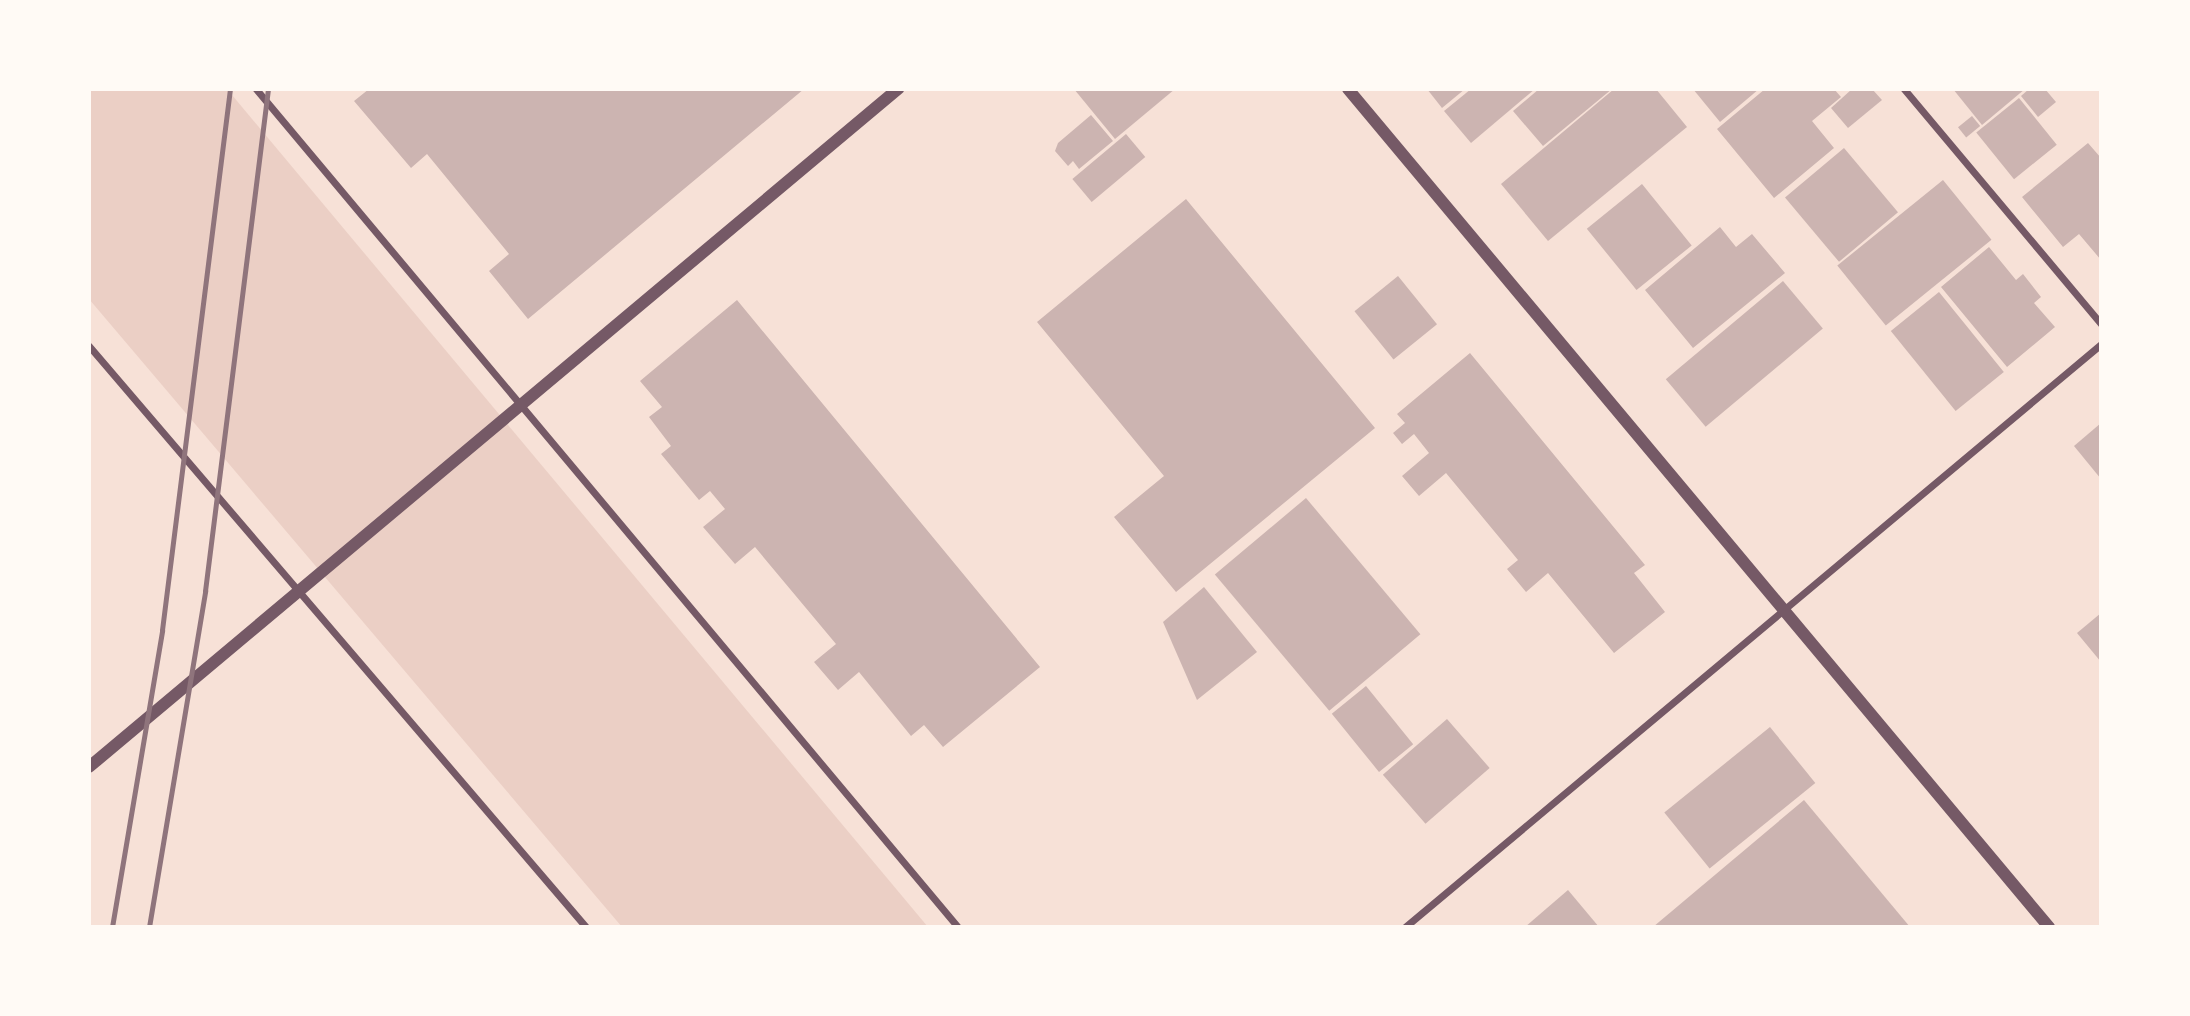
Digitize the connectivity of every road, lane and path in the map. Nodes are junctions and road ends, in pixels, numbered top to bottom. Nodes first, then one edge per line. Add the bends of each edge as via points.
1 (256, 89) edge
2 (898, 89) edge
3 (1348, 89) edge
4 (1904, 89) edge
5 (2101, 324) edge
6 (2101, 344) edge
7 (89, 346) edge
8 (521, 406) junction
9 (303, 588) junction
10 (1783, 610) junction
11 (89, 766) edge
12 (586, 927) edge
13 (958, 927) edge
14 (1405, 927) edge
15 (2049, 927) edge

1 - 8 street
2 - 8 street
3 - 10 street
4 - 5 street
6 - 10 street
7 - 9 street
8 - 9 street
8 - 13 street
9 - 11 street
9 - 12 street
10 - 14 street
10 - 15 street

